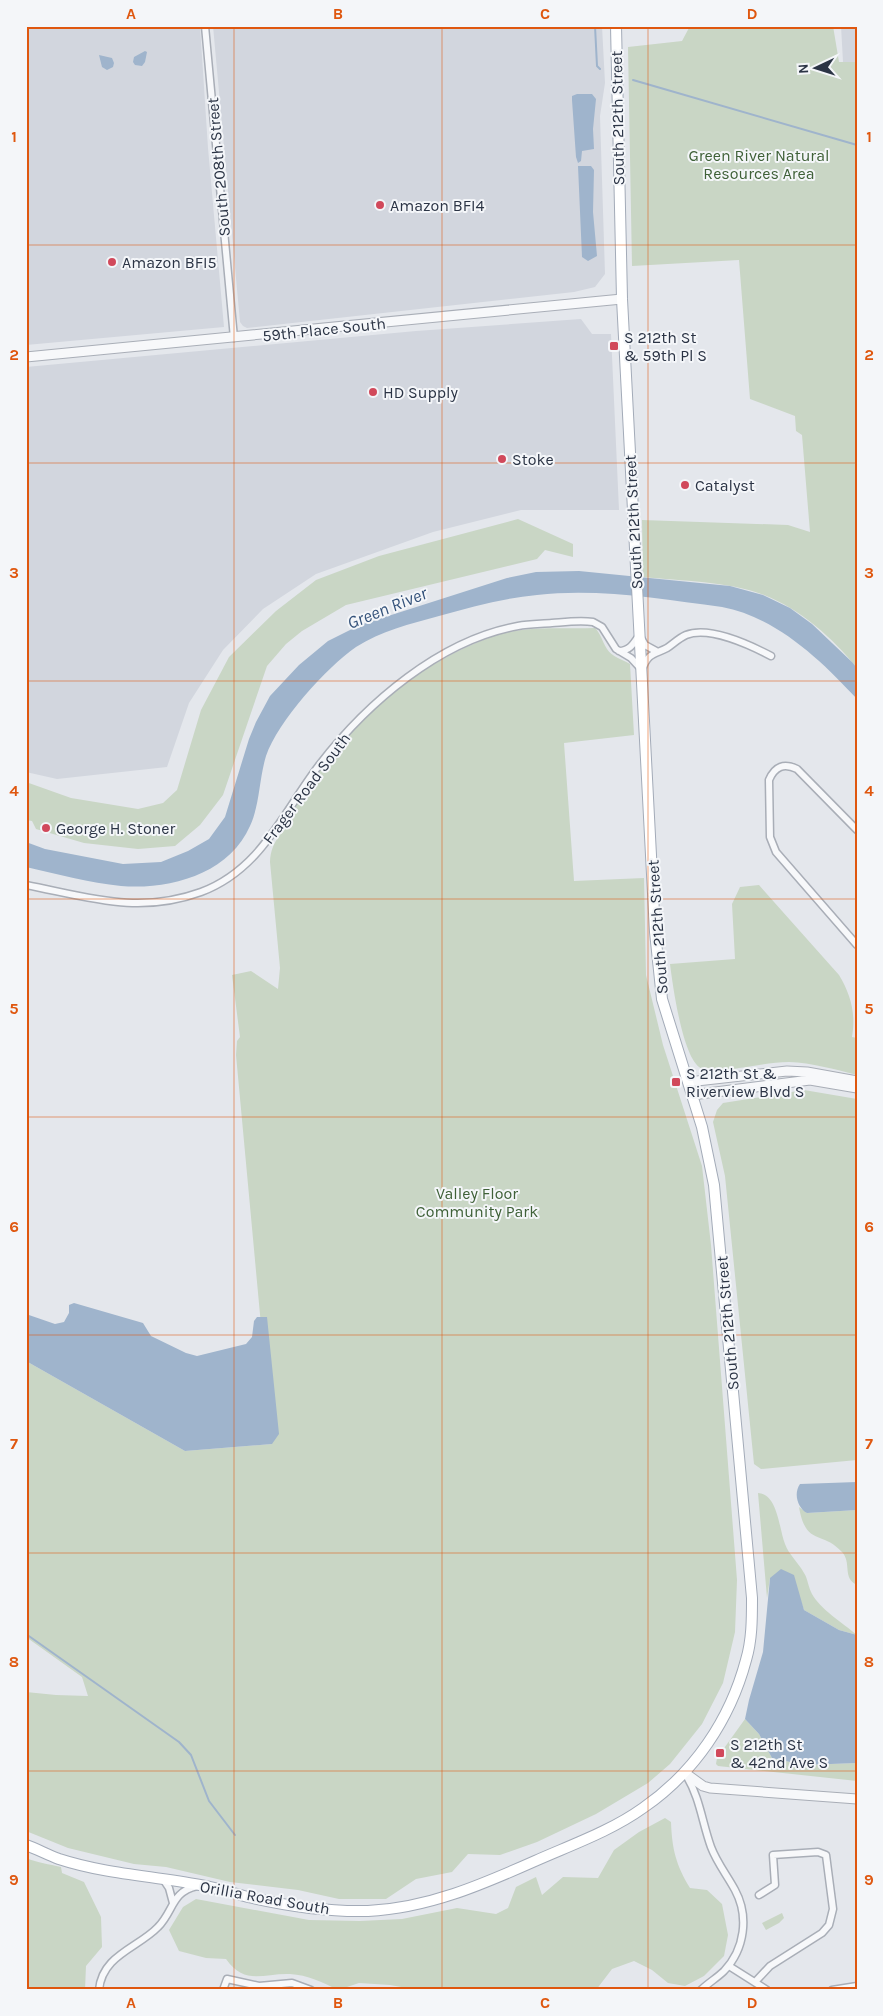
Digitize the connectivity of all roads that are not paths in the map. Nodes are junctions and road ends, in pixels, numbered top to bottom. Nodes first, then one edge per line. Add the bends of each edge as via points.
1 (205, 26) edge
2 (616, 26) edge
3 (622, 300) junction
4 (234, 338) junction
5 (26, 357) edge
6 (640, 634) junction
7 (618, 651) junction
8 (656, 651) junction
9 (771, 656) dead end
10 (642, 670) junction
11 (857, 830) edge
12 (26, 884) edge
13 (857, 945) edge
14 (857, 1081) edge
15 (688, 1082) junction
16 (857, 1088) edge
17 (692, 1095) junction
18 (685, 1773) junction
19 (857, 1799) edge
20 (26, 1845) edge
21 (163, 1879) junction
22 (201, 1885) junction
23 (759, 1894) dead end
24 (173, 1903) junction
25 (729, 1966) junction
26 (755, 1982) junction
27 (857, 1986) edge
28 (98, 1990) edge
29 (223, 1990) edge
30 (311, 1990) edge
31 (700, 1990) edge
32 (767, 1990) edge
33 (832, 1990) edge

1 - 4 street, South 208th Street
2 - 3 main road, South 212th Street
3 - 4 street, 59th Place South
3 - 6 main road, South 212th Street
4 - 5 street, 59th Place South
6 - 7 street via 630,647
6 - 8 street via 646,645
6 - 10 main road, South 212th Street
7 - 10 street, Frager Road South via 631,658
7 - 12 street, Frager Road South via 601,625 582,621 518,626 483,636 440,656 400,682 357,722 320,764 285,817 251,860 237,873 209,888 163,901 123,904
8 - 9 street via 687,635 704,633 742,642
8 - 10 street
10 - 15 main road, South 212th Street via 658,975 669,1025
11 - 13 street via 797,769 779,766 771,774 770,837 776,852
14 - 15 street via 787,1071
15 - 17 main road, South 212th Street
16 - 17 street via 810,1080
17 - 18 main road, South 212th Street via 709,1154 714,1185 752,1598 746,1660 734,1696 724,1719
18 - 19 street via 710,1788
18 - 22 main road, Orillia Road South via 644,1808 620,1822 495,1879 430,1902 370,1911 324,1910 251,1898
18 - 25 street via 696,1791 711,1847 734,1888 744,1914 742,1939
20 - 21 main road, Orillia Road South via 60,1859
21 - 22 main road, Orillia Road South
21 - 24 street
22 - 24 street via 183,1892
23 - 26 street via 775,1885 773,1855 818,1852 826,1855 833,1909 830,1925 770,1966
24 - 28 street via 158,1927 106,1968
25 - 26 street
25 - 31 street
26 - 32 street
27 - 33 street
29 - 30 street via 227,1979 259,1986 292,1983

